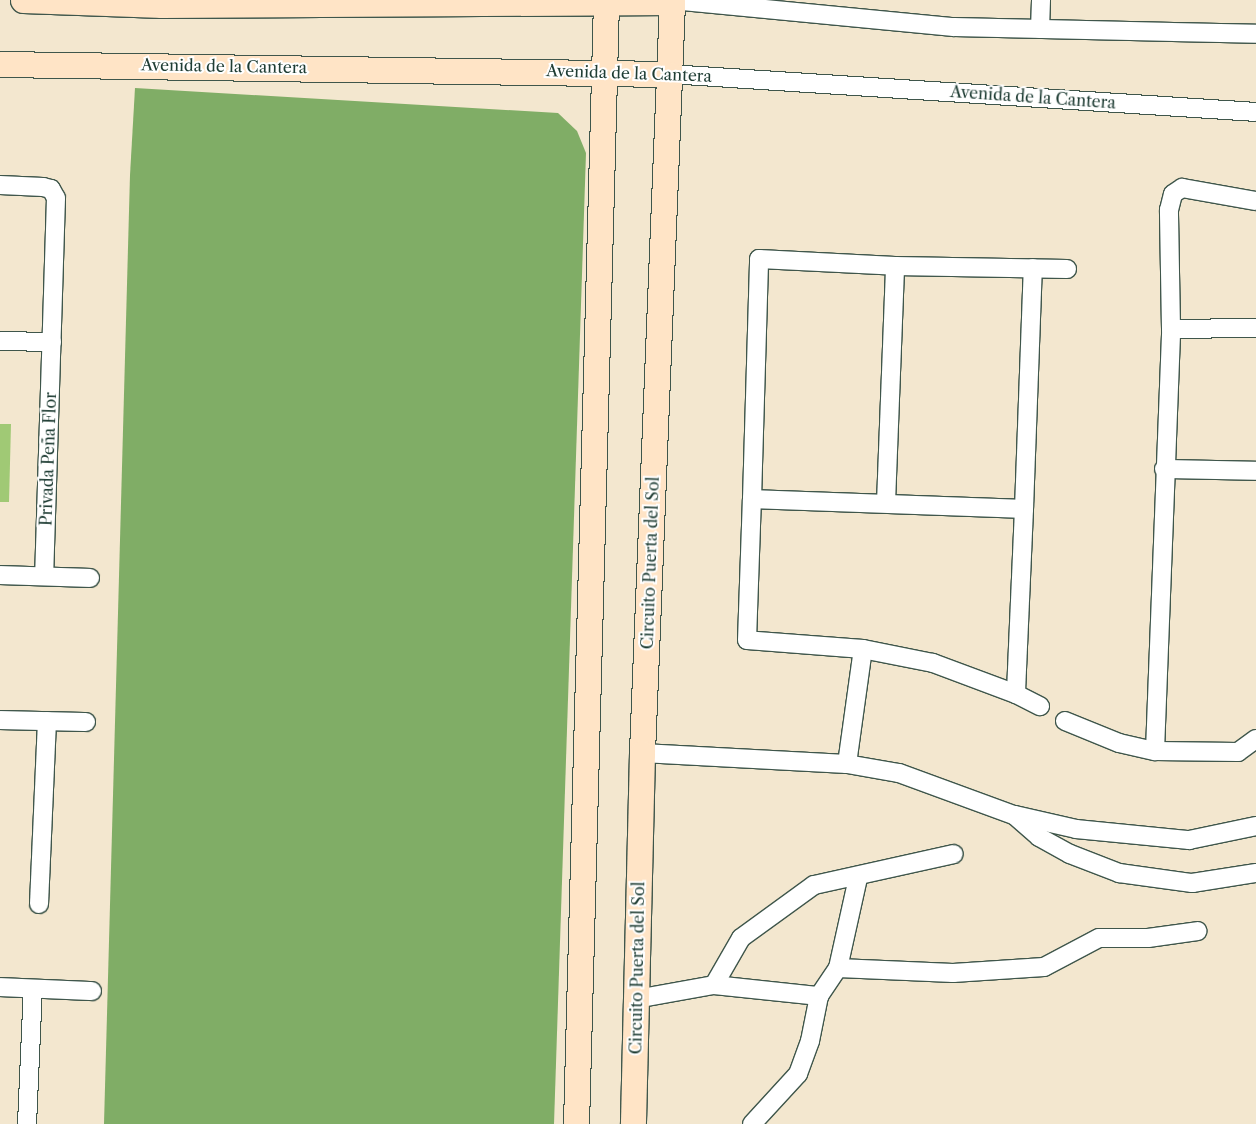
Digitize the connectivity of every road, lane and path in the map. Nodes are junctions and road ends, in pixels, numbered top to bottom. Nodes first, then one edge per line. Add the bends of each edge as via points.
1 (23, 0) edge
2 (1041, 0) edge
3 (672, 1) edge
4 (162, 2) edge
5 (606, 3) junction
6 (1040, 29) junction
7 (1256, 34) edge
8 (0, 64) edge
9 (605, 70) junction
10 (669, 74) junction
11 (1256, 112) edge
12 (0, 185) edge
13 (1256, 201) edge
14 (894, 266) junction
15 (1032, 268) junction
16 (1067, 269) dead end
17 (1256, 328) edge
18 (1171, 329) junction
19 (0, 341) edge
20 (52, 342) junction
21 (1164, 469) junction
22 (1256, 471) edge
23 (752, 499) junction
24 (886, 503) junction
25 (1024, 509) junction
26 (0, 575) edge
27 (44, 576) junction
28 (90, 578) dead end
29 (864, 649) junction
30 (1016, 694) junction
31 (1040, 706) dead end
32 (0, 720) edge
33 (47, 721) junction
34 (1065, 721) dead end
35 (86, 722) dead end
36 (1256, 739) edge
37 (1155, 751) junction
38 (642, 753) junction
39 (847, 764) junction
40 (1014, 814) junction
41 (1256, 826) edge
42 (954, 854) dead end
43 (1256, 873) edge
44 (858, 878) junction
45 (39, 904) dead end
46 (1198, 931) dead end
47 (838, 968) junction
48 (714, 985) junction
49 (0, 987) edge
50 (33, 989) junction
51 (92, 991) dead end
52 (819, 996) junction
53 (636, 999) junction
54 (27, 1124) edge
55 (576, 1124) edge
56 (633, 1124) edge
57 (752, 1124) edge

1 - 4 street
2 - 6 street
3 - 5 street
3 - 6 street via 954,26
3 - 10 street, Circuito Puerta del Sol
4 - 5 street
5 - 9 street
6 - 7 street
8 - 9 street, Avenida de la Cantera
9 - 10 street, Avenida de la Cantera
9 - 55 street
10 - 11 street, Avenida de la Cantera
10 - 38 street, Circuito Puerta del Sol
12 - 20 street, Privada Peña Flor via 43,187 51,189 56,198
13 - 18 street via 1182,188 1172,194 1169,210
14 - 15 street
14 - 23 street via 759,259
14 - 24 street
15 - 16 street
15 - 25 street
17 - 18 street
18 - 21 street
19 - 20 street
20 - 27 street, Privada Peña Flor
21 - 22 street
21 - 37 street
23 - 24 street
23 - 29 street via 746,640
24 - 25 street
25 - 30 street
26 - 27 street
27 - 28 street
29 - 30 street via 933,663
29 - 39 street
30 - 31 street
32 - 33 street
33 - 35 street
33 - 45 street
34 - 37 street via 1119,743
36 - 37 street via 1238,752
38 - 39 street
38 - 53 street, Circuito Puerta del Sol
39 - 40 street via 899,773
40 - 41 street via 1076,829 1189,840
40 - 43 street via 1039,837 1070,854 1119,873 1192,882
42 - 44 street
44 - 47 street
44 - 48 street via 814,885 741,938
46 - 47 street via 1148,938 1099,938 1044,967 953,972
47 - 52 street
48 - 52 street
48 - 53 street
49 - 50 street
50 - 51 street
50 - 54 street
52 - 57 street via 810,1041 798,1074
53 - 56 street, Circuito Puerta del Sol

